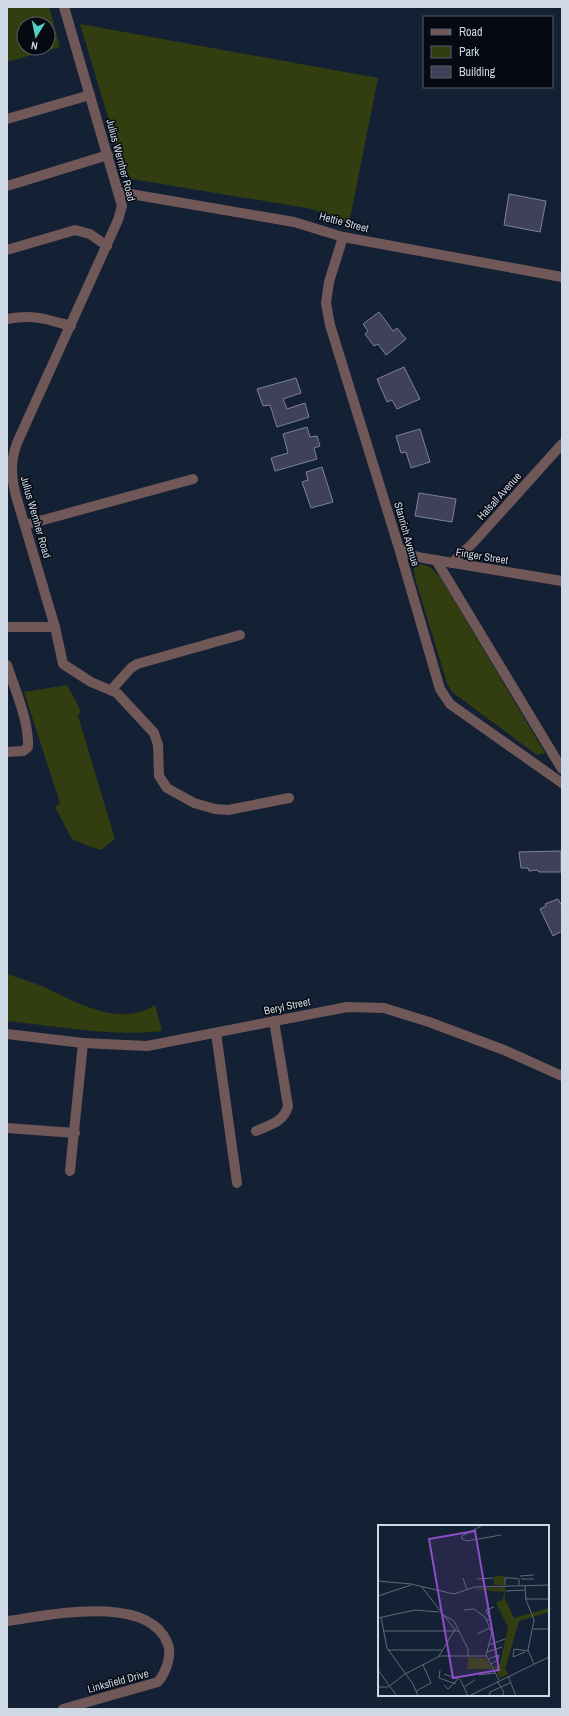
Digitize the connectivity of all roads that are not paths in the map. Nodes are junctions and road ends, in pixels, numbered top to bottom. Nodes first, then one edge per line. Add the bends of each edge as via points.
1 (64, 7) edge
2 (90, 95) junction
3 (7, 120) edge
4 (108, 155) junction
5 (7, 186) edge
6 (119, 192) junction
7 (343, 237) junction
8 (107, 246) junction
9 (7, 250) edge
10 (562, 277) edge
11 (7, 319) edge
12 (71, 326) junction
13 (562, 444) edge
14 (193, 479) dead end
15 (25, 526) junction
16 (399, 548) junction
17 (436, 560) junction
18 (452, 563) junction
19 (562, 581) edge
20 (7, 627) edge
21 (55, 627) junction
22 (240, 635) dead end
23 (7, 665) edge
24 (111, 690) junction
25 (7, 752) edge
26 (562, 769) edge
27 (562, 783) edge
28 (289, 798) dead end
29 (274, 1021) junction
30 (216, 1033) junction
31 (7, 1034) edge
32 (83, 1043) junction
33 (562, 1076) edge
34 (7, 1128) edge
35 (256, 1131) dead end
36 (75, 1133) junction
37 (70, 1171) dead end
38 (237, 1184) dead end
39 (7, 1621) edge
40 (63, 1709) edge

1 - 2 street, Julius Wernher Road
2 - 3 street
2 - 4 street, Julius Wernher Road
4 - 5 street
4 - 6 street, Julius Wernher Road
6 - 7 street, Hettie Street via 294,222
6 - 8 street, Julius Wernher Road via 121,211
7 - 10 street, Hettie Street
7 - 16 street, Stanrich Avenue via 329,282 326,303 328,316
8 - 9 street via 90,234 75,230
8 - 12 street, Julius Wernher Road
11 - 12 street via 23,316 40,317
12 - 15 street, Julius Wernher Road via 13,455 11,478
13 - 18 street, Halsall Avenue
14 - 15 street
15 - 21 street, Julius Wernher Road
16 - 17 street, Finger Street via 411,555
16 - 27 street, Stanrich Avenue via 445,699
17 - 18 street, Finger Street
17 - 26 street, Stanrich Avenue
18 - 19 street, Finger Street
20 - 21 street
21 - 24 street, Julius Wernher Road via 64,664 91,682
22 - 24 street via 138,664
23 - 25 street via 28,740 28,747 23,751
24 - 28 street, Julius Wernher Road via 120,696 154,733 158,745 160,776 170,791 194,803 222,810
29 - 30 street, Beryl Street
29 - 33 street, Beryl Street via 347,1007 384,1008 504,1050
29 - 35 street via 288,1106 281,1119
30 - 32 street, Beryl Street via 146,1046
30 - 38 street
31 - 32 street, Beryl Street
32 - 36 street
34 - 36 street
36 - 37 street
39 - 40 street, Linksfield Drive via 74,1612 113,1612 144,1620 165,1636 168,1644 167,1665 164,1675 158,1682

